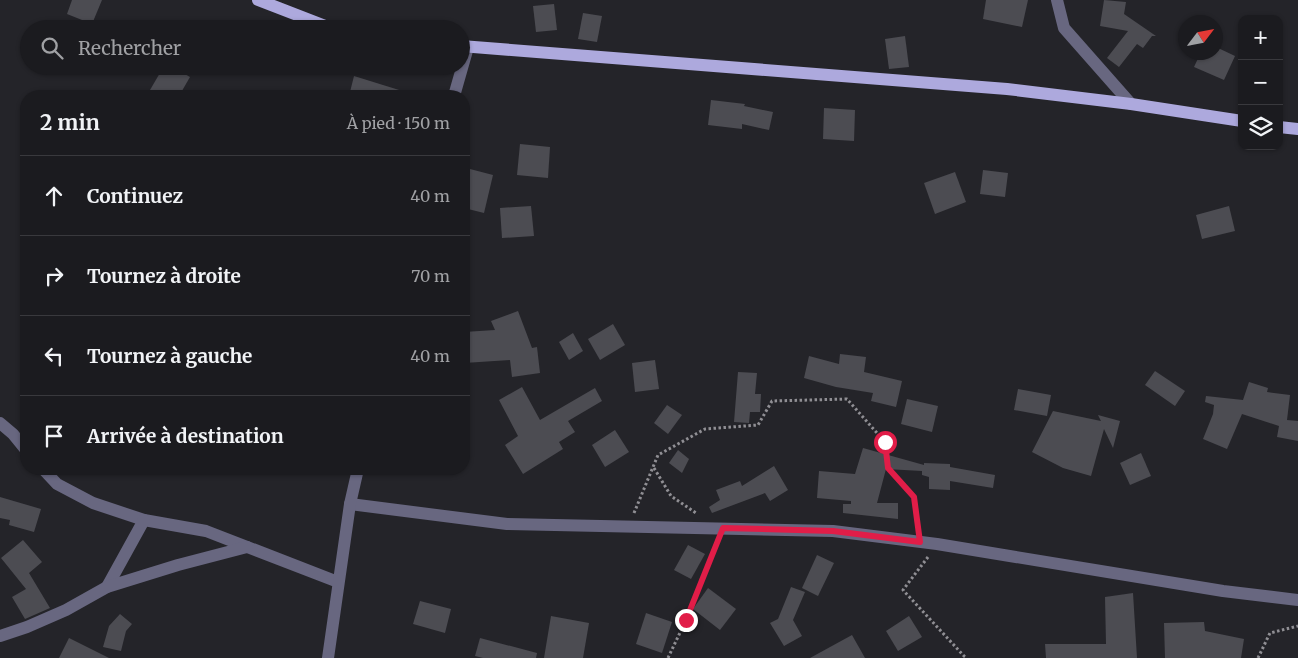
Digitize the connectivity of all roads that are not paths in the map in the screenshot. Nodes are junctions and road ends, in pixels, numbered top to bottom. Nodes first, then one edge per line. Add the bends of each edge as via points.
1 (258, 0) edge
2 (1057, 0) edge
3 (310, 20) edge
4 (470, 47) edge
5 (458, 75) edge
6 (455, 90) edge
7 (1131, 104) junction
8 (1238, 120) edge
9 (1283, 127) edge
10 (1298, 129) edge
11 (0, 423) edge
12 (20, 442) edge
13 (49, 475) edge
14 (357, 475) edge
15 (350, 504) junction
16 (144, 520) junction
17 (247, 547) junction
18 (338, 582) junction
19 (107, 587) junction
20 (1298, 600) edge
21 (0, 636) edge
22 (328, 658) edge

1 - 3 main road
2 - 7 street via 1064,28
4 - 7 main road via 1007,90
5 - 6 street
7 - 8 main road
9 - 10 main road
11 - 12 street
13 - 16 street via 57,484 93,503
14 - 15 street
15 - 18 street
15 - 20 street via 507,524 833,531
16 - 17 street via 206,530
16 - 19 street
17 - 18 street
17 - 19 street
18 - 22 street
19 - 21 street via 66,610

